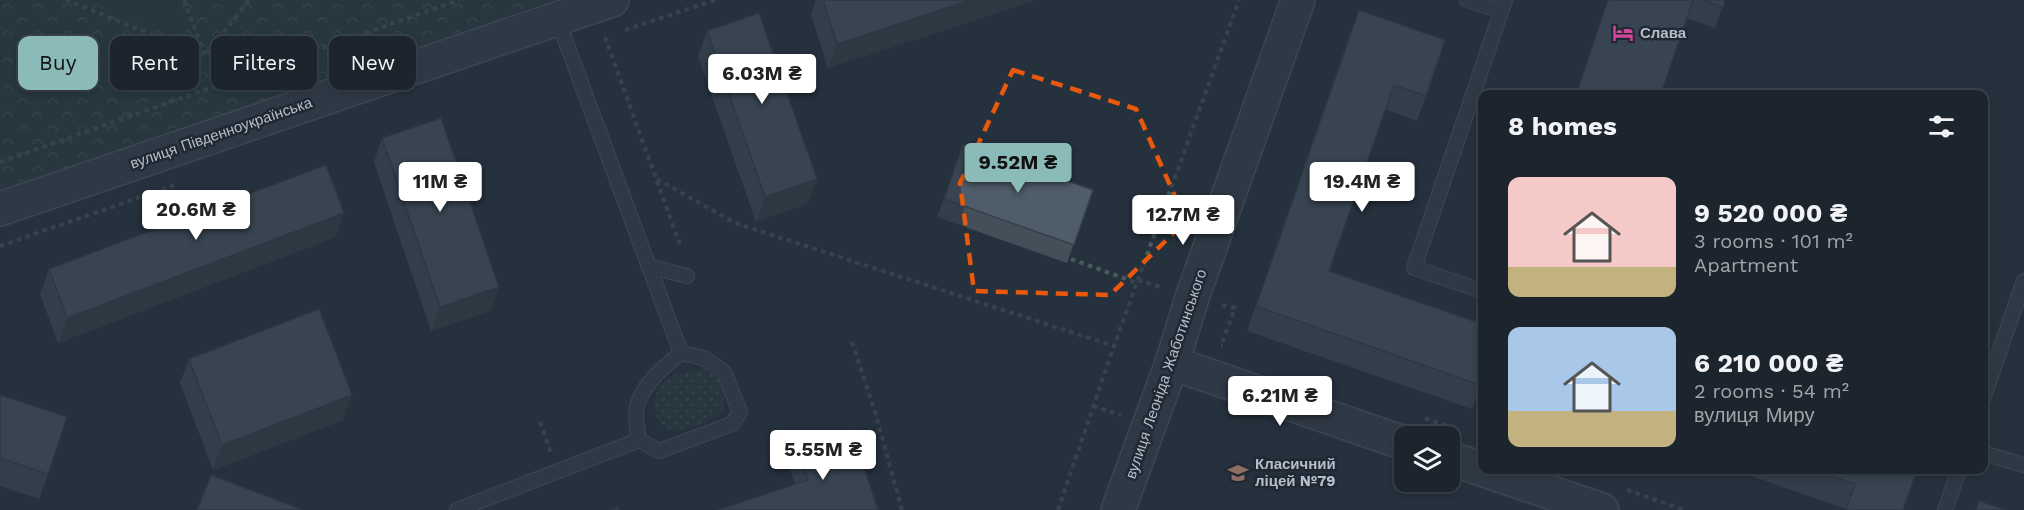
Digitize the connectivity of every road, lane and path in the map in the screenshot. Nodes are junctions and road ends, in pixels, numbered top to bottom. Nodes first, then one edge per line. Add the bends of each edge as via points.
1 (66, 0) edge
2 (184, 0) edge
3 (249, 0) edge
4 (459, 0) edge
5 (612, 0) edge
6 (715, 0) edge
7 (1239, 0) edge
8 (1298, 0) edge
9 (1467, 0) edge
10 (1503, 5) edge
11 (557, 18) junction
12 (616, 33) dead end
13 (605, 37) dead end
14 (205, 56) junction
15 (0, 162) edge
16 (657, 179) junction
17 (178, 184) dead end
18 (0, 209) edge
19 (680, 245) dead end
20 (0, 246) edge
21 (1071, 259) edge
22 (648, 266) junction
23 (687, 276) dead end
24 (1138, 281) junction
25 (2024, 281) edge
26 (1478, 290) edge
27 (1192, 298) junction
28 (2019, 311) edge
29 (852, 342) dead end
30 (1114, 346) junction
31 (1232, 350) dead end
32 (681, 353) junction
33 (1172, 363) junction
34 (1988, 387) edge
35 (1094, 406) junction
36 (540, 422) dead end
37 (1149, 424) junction
38 (1399, 426) edge
39 (639, 440) junction
40 (1460, 451) edge
41 (1988, 454) edge
42 (1478, 465) edge
43 (2024, 465) edge
44 (557, 472) junction
45 (1496, 474) edge
46 (1958, 474) edge
47 (458, 510) edge
48 (902, 510) edge
49 (1058, 510) edge
50 (1118, 510) edge
51 (1602, 510) edge
52 (1945, 510) edge

1 - 14 path
2 - 14 path
3 - 14 path
4 - 15 path
5 - 11 street, вулиця Південноукраїнська
6 - 12 path
7 - 24 path
8 - 27 street, вулиця Леоніда Жаботинського
9 - 10 lane
10 - 26 lane via 1414,268
11 - 18 street, вулиця Південноукраїнська
11 - 22 lane
13 - 16 path
16 - 19 path
16 - 30 path via 735,224
17 - 20 path
21 - 24 path
22 - 23 lane
22 - 32 lane
24 - 27 path
24 - 30 path
25 - 28 lane
27 - 31 path via 1235,308 1221,346
27 - 33 street, вулиця Леоніда Жаботинського
28 - 34 lane
29 - 48 path
30 - 35 path
32 - 39 lane via 659,370 643,393 636,413
32 - 39 lane via 704,358 724,372 740,412 732,424 659,451
33 - 37 street, вулиця Леоніда Жаботинського
33 - 38 street
35 - 37 path
35 - 49 path
36 - 44 path
37 - 50 street, вулиця Леоніда Жаботинського
39 - 44 lane
40 - 42 street
41 - 43 lane
44 - 47 lane
45 - 51 street
46 - 52 lane

